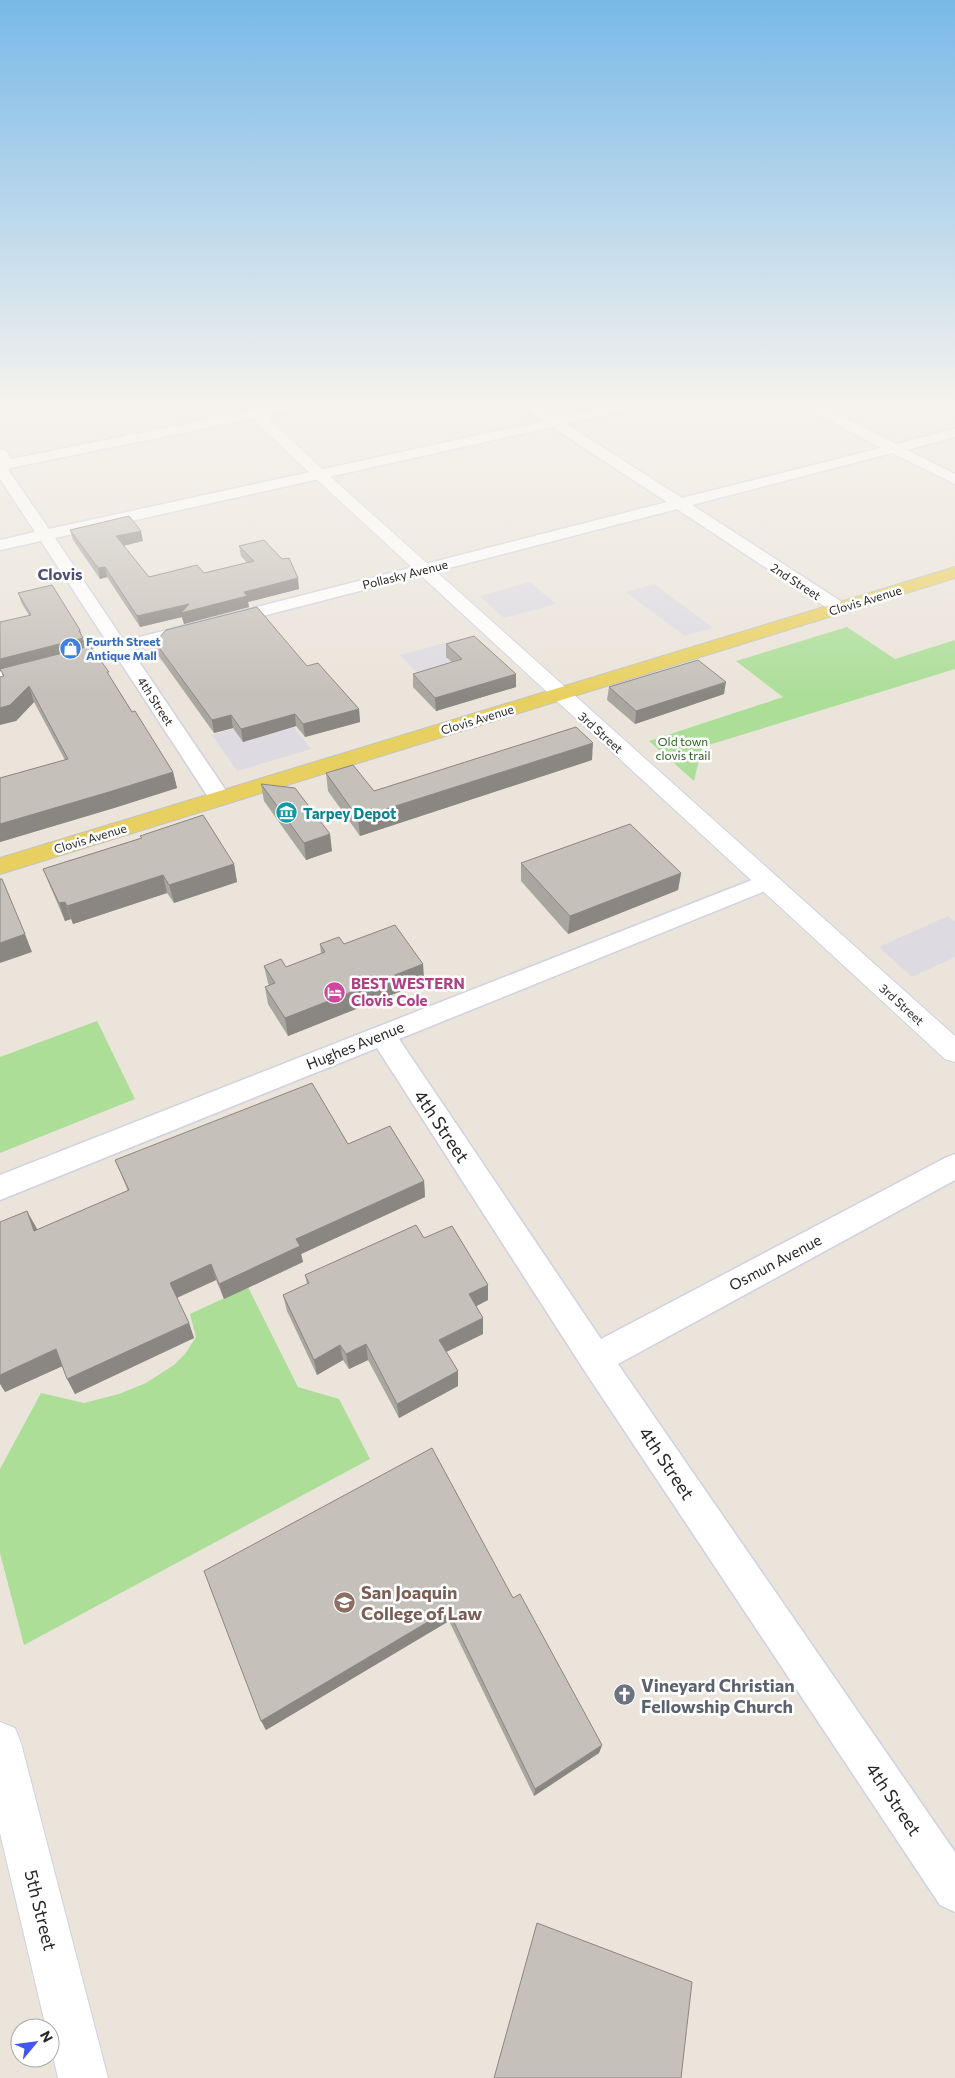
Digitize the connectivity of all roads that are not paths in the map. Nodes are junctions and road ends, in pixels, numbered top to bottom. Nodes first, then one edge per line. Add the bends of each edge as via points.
1 (23, 502) edge
2 (193, 502) edge
3 (349, 502) edge
4 (681, 502) edge
5 (677, 503) junction
6 (45, 535) junction
7 (0, 545) edge
8 (424, 569) junction
9 (955, 572) edge
10 (839, 608) junction
11 (120, 647) junction
12 (0, 678) edge
13 (559, 694) junction
14 (220, 798) junction
15 (0, 866) edge
16 (767, 882) junction
17 (382, 1035) junction
18 (955, 1052) edge
19 (955, 1166) edge
20 (0, 1188) edge
21 (596, 1358) junction
22 (0, 1743) edge
23 (955, 1890) edge
24 (83, 2078) edge

1 - 6 street, 4th Street
2 - 6 street
3 - 8 street, 3rd Street
4 - 5 street, Pollasky Avenue
5 - 8 street, Pollasky Avenue
5 - 10 street, 2nd Street
6 - 7 street
6 - 11 street, 4th Street
8 - 11 street, Pollasky Avenue
8 - 13 street, 3rd Street
9 - 10 main road, Clovis Avenue
10 - 13 main road, Clovis Avenue
11 - 12 street, Pollasky Avenue
11 - 14 street, 4th Street
13 - 14 main road, Clovis Avenue
13 - 16 street, 3rd Street
14 - 15 main road, Clovis Avenue
16 - 17 street, Hughes Avenue
16 - 18 street, 3rd Street
17 - 20 street, Hughes Avenue
17 - 21 street, 4th Street
19 - 21 street, Osmun Avenue
21 - 23 street, 4th Street
22 - 24 street, 5th Street

